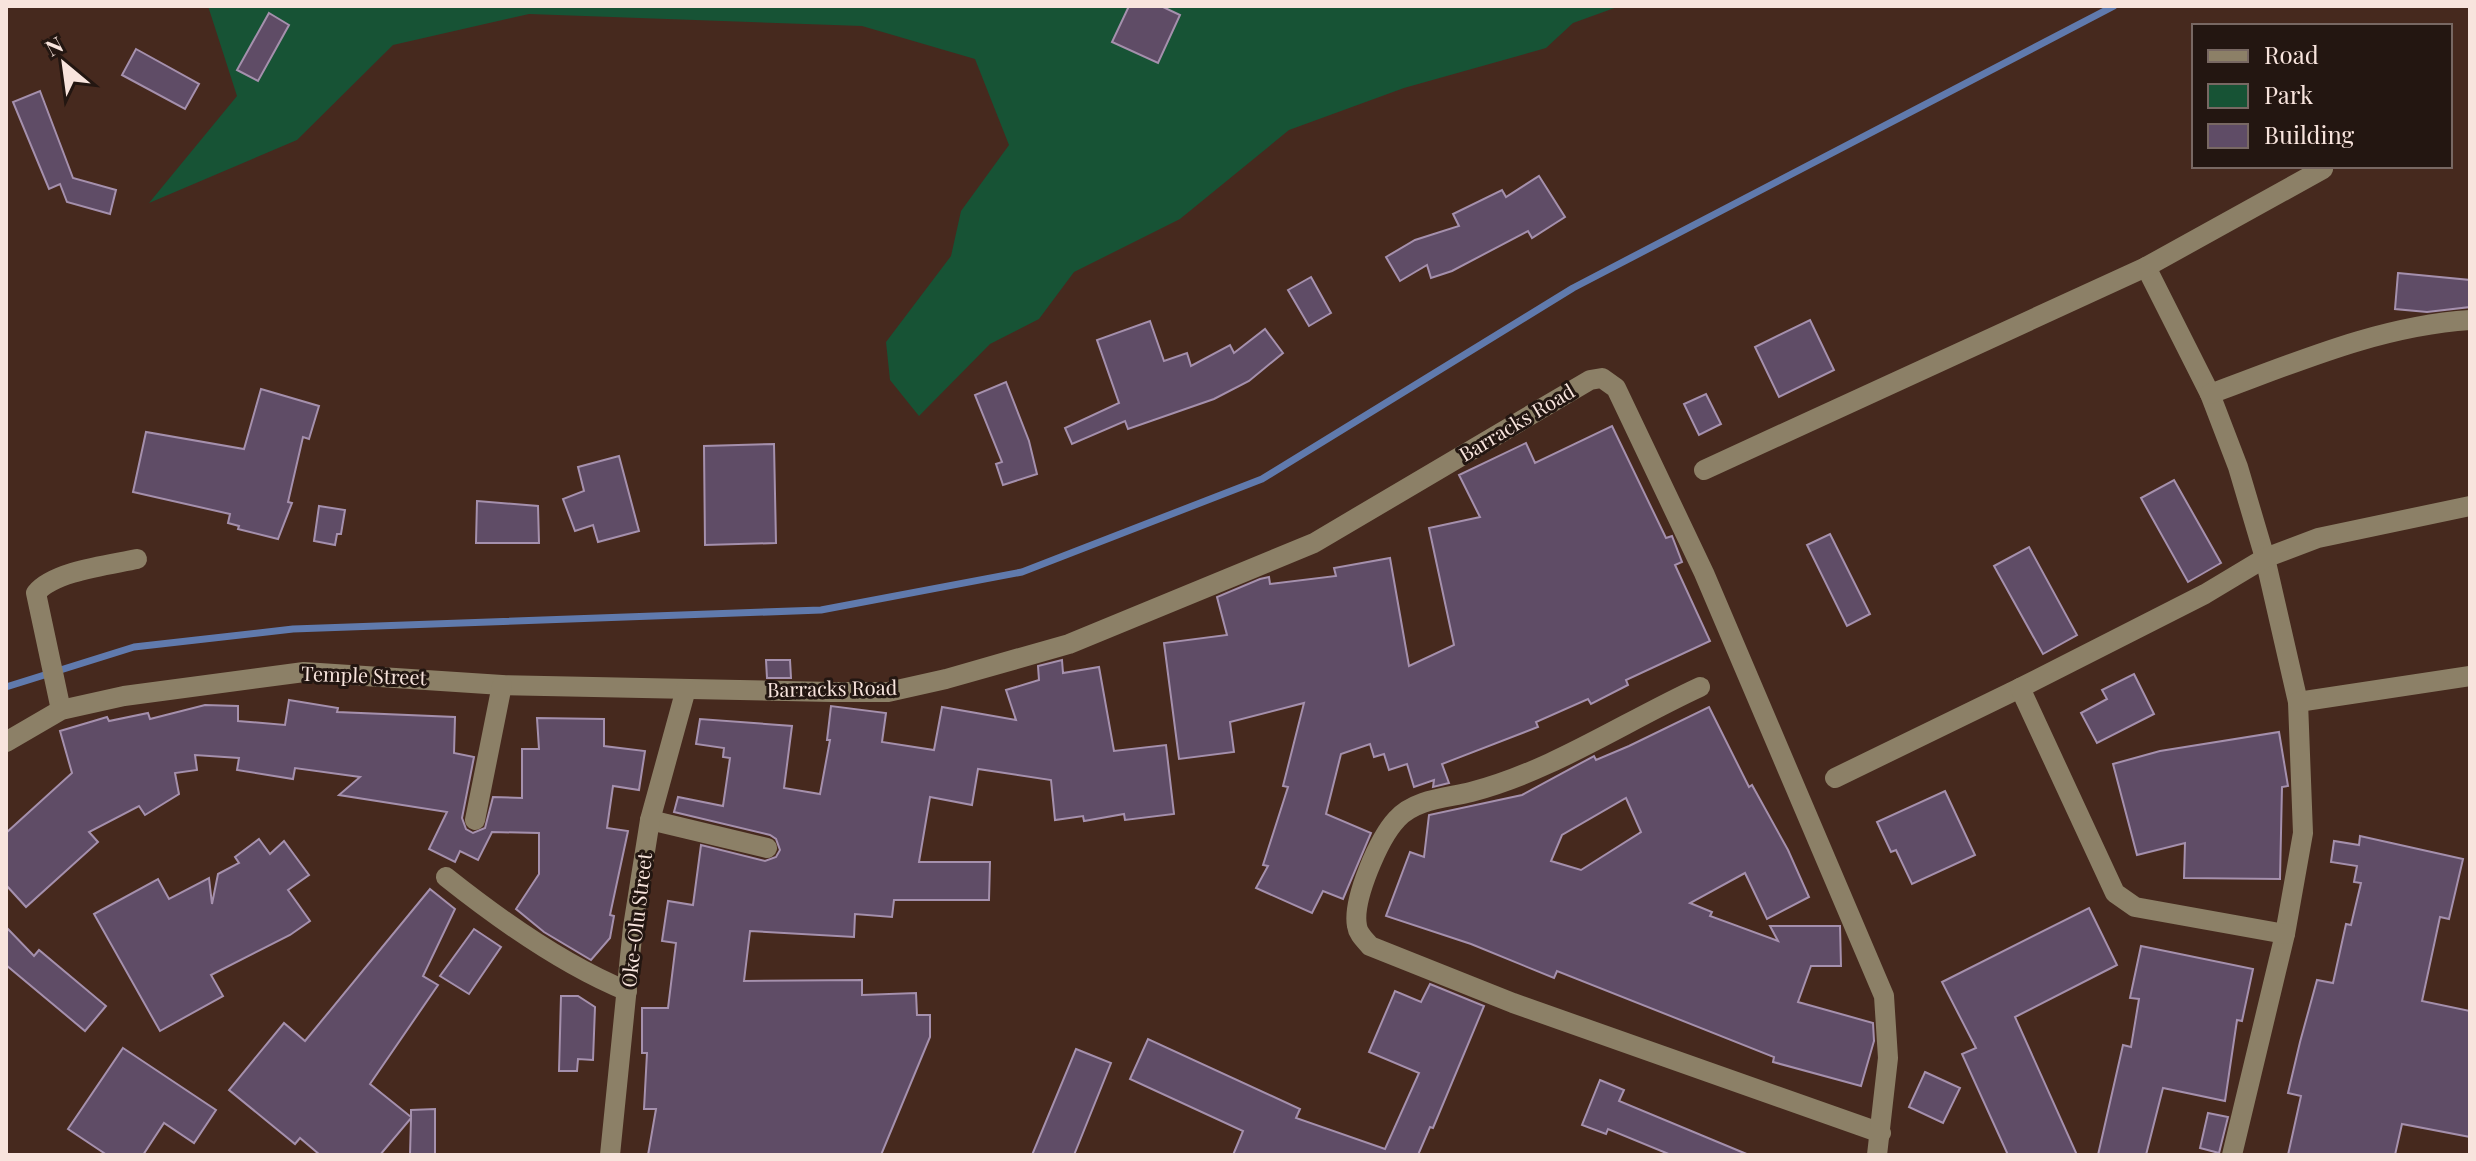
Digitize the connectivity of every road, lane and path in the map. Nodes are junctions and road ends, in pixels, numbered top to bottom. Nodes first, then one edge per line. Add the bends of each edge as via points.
1 (2323, 169) dead end
2 (2146, 267) junction
3 (2470, 320) edge
4 (2210, 394) junction
5 (1704, 470) dead end
6 (2470, 506) edge
7 (2265, 558) junction
8 (137, 559) dead end
9 (2470, 676) edge
10 (502, 685) junction
11 (1700, 687) dead end
12 (2020, 688) junction
13 (686, 689) junction
14 (2298, 702) junction
15 (59, 704) junction
16 (6, 742) edge
17 (1835, 778) dead end
18 (475, 820) dead end
19 (650, 820) junction
20 (767, 848) dead end
21 (446, 877) dead end
22 (2285, 934) junction
23 (627, 991) junction
24 (1881, 1133) junction
25 (610, 1155) edge
26 (1877, 1155) edge
27 (2232, 1155) edge

1 - 2 street
2 - 4 street
2 - 5 street
3 - 4 street via 2356,341
4 - 7 street
6 - 7 street via 2318,538
7 - 12 street
7 - 14 street
8 - 15 street via 84,570 42,585 36,593
9 - 14 street
10 - 13 street, Temple Street
10 - 15 street, Temple Street via 304,672
10 - 18 street
11 - 24 street via 1546,765 1416,805 1398,818 1382,841 1356,910 1357,930 1370,946 1513,1003
12 - 17 street
12 - 22 street via 2115,893 2135,907
13 - 19 street, Oke-Olu Street
13 - 24 street, Barracks Road via 888,692 1069,644 1314,543 1590,380 1602,378 1616,388 1704,573 1884,996 1888,1058
14 - 22 street via 2303,833
15 - 16 street, Temple Street
19 - 20 street
19 - 23 street, Oke-Olu Street
21 - 23 street via 594,977
22 - 27 street
23 - 25 street, Oke-Olu Street
24 - 26 street, Barracks Road

